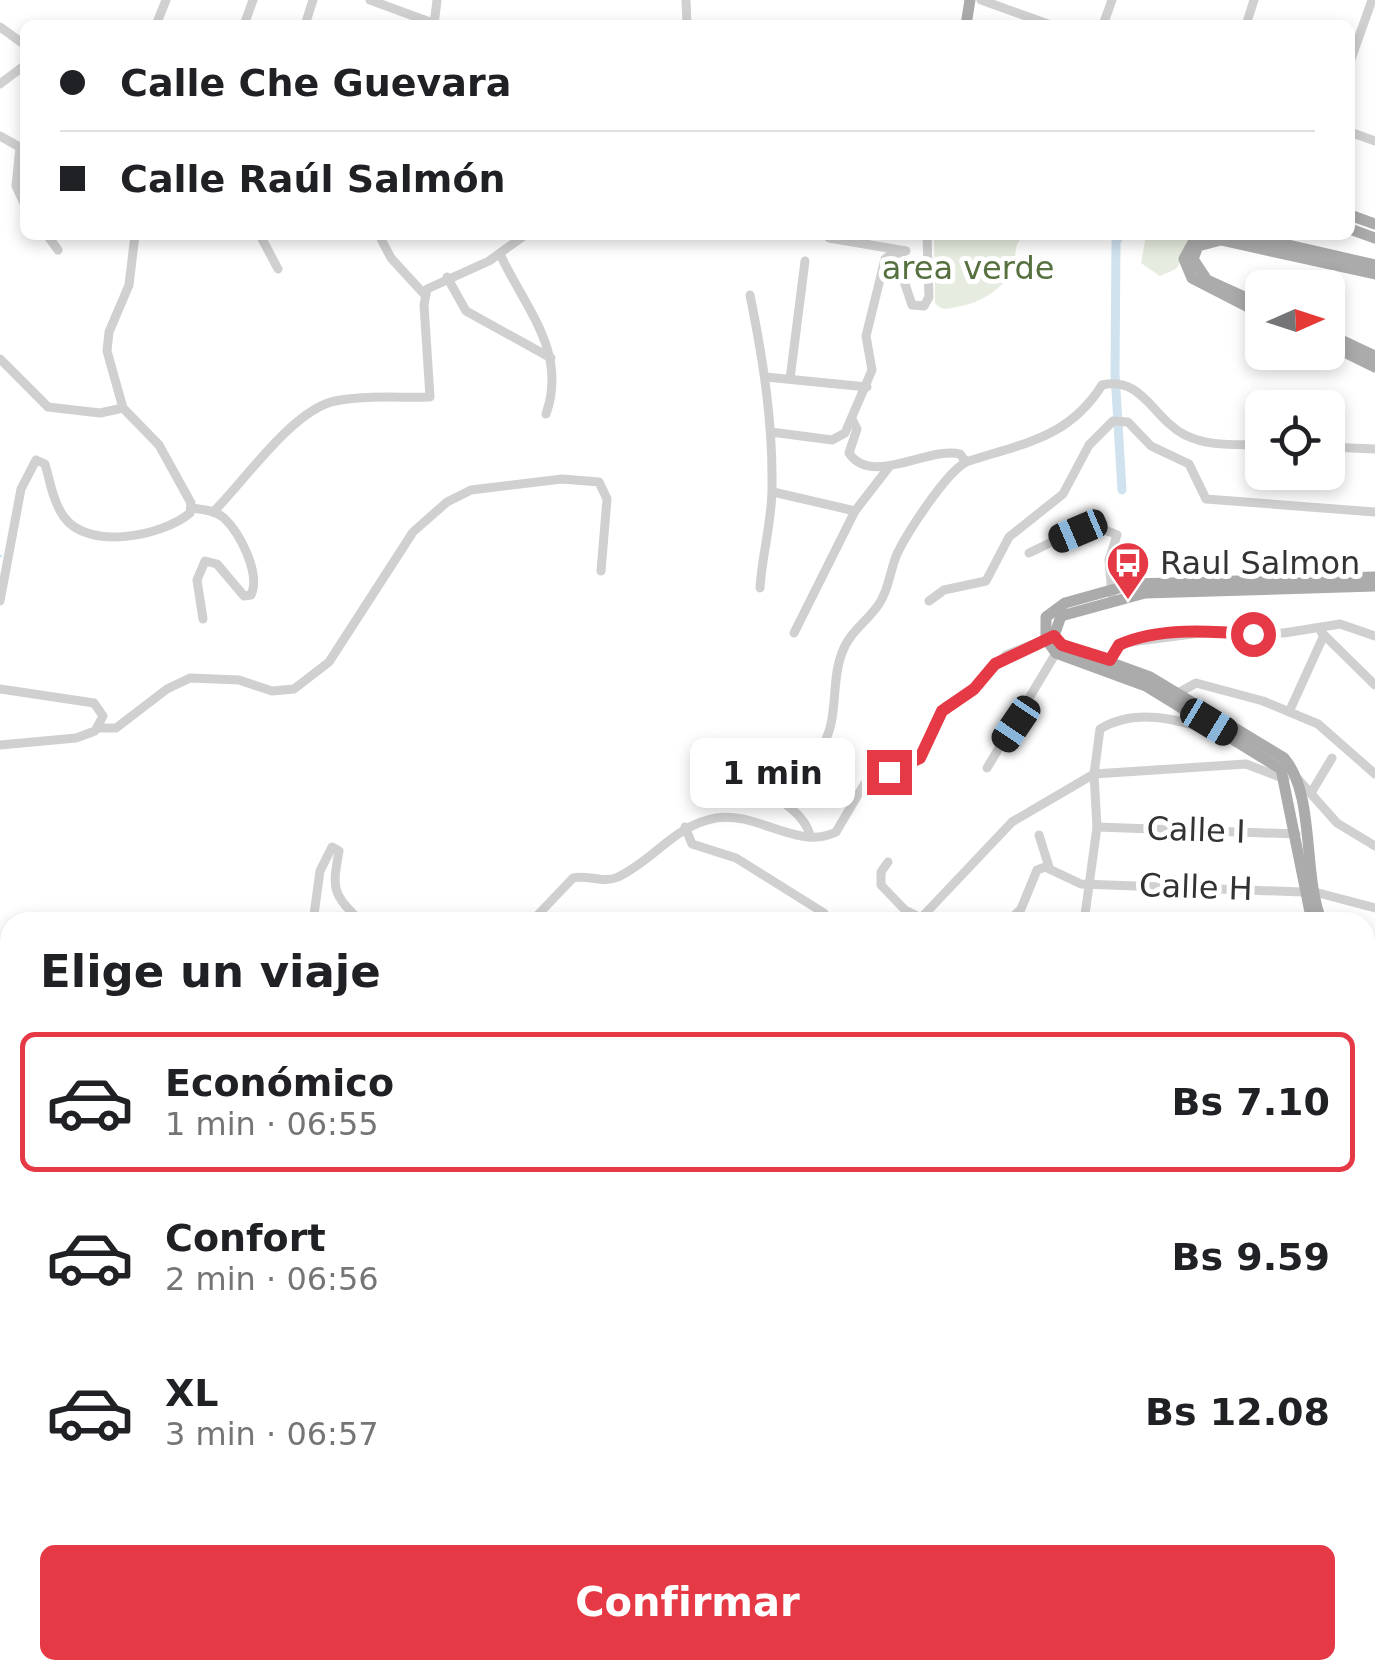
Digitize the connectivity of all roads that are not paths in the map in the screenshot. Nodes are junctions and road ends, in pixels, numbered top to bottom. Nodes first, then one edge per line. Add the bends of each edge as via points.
1 (370, 0) edge
2 (981, 0) edge
3 (1237, 0) edge
4 (1372, 0) edge
5 (1254, 3) edge
6 (422, 20) edge
7 (1037, 20) edge
8 (1355, 48) edge
9 (20, 68) edge
10 (0, 84) edge
11 (20, 165) edge
12 (20, 194) edge
13 (51, 240) edge
14 (134, 240) edge
15 (263, 240) edge
16 (382, 240) edge
17 (518, 240) edge
18 (840, 240) edge
19 (927, 240) edge
20 (1193, 240) edge
21 (1263, 240) edge
22 (58, 250) dead end
23 (500, 254) junction
24 (889, 256) junction
25 (806, 261) dead end
26 (278, 269) dead end
27 (1374, 269) edge
28 (448, 277) junction
29 (424, 294) junction
30 (750, 295) dead end
31 (1245, 301) edge
32 (1245, 302) edge
33 (1345, 342) edge
34 (1345, 353) edge
35 (1375, 356) edge
36 (551, 358) junction
37 (0, 359) edge
38 (1375, 368) edge
39 (766, 377) junction
40 (790, 379) junction
41 (867, 387) junction
42 (124, 408) junction
43 (546, 414) dead end
44 (853, 421) junction
45 (770, 432) junction
46 (1245, 445) edge
47 (1345, 448) edge
48 (1375, 449) edge
49 (966, 462) junction
50 (889, 467) junction
51 (772, 492) junction
52 (192, 508) junction
53 (856, 510) junction
54 (213, 512) junction
55 (1375, 512) edge
56 (1029, 553) dead end
57 (601, 572) dead end
58 (1375, 577) edge
59 (1375, 586) edge
60 (760, 588) dead end
61 (1112, 595) junction
62 (0, 601) edge
63 (929, 601) dead end
64 (202, 620) dead end
65 (1315, 627) junction
66 (794, 633) dead end
67 (1324, 635) junction
68 (1375, 636) edge
69 (1050, 638) junction
70 (1056, 653) junction
71 (1108, 665) junction
72 (1375, 686) edge
73 (0, 689) edge
74 (1176, 697) junction
75 (1289, 712) junction
76 (1212, 718) junction
77 (99, 728) junction
78 (0, 745) edge
79 (1332, 758) dead end
80 (987, 768) dead end
81 (1094, 774) junction
82 (1375, 774) edge
83 (1290, 778) junction
84 (1311, 793) junction
85 (685, 827) junction
86 (1097, 828) junction
87 (1296, 834) junction
88 (1039, 835) dead end
89 (810, 838) junction
90 (1375, 846) edge
91 (888, 862) dead end
92 (1048, 867) junction
93 (1089, 884) junction
94 (1307, 892) junction
95 (1375, 908) edge
96 (314, 912) edge
97 (352, 912) edge
98 (541, 912) edge
99 (822, 912) edge
100 (908, 912) edge
101 (932, 912) edge
102 (1019, 912) edge
103 (1085, 912) edge
104 (1310, 912) edge
105 (1317, 912) edge

1 - 6 street
2 - 7 street
3 - 5 street
4 - 8 street
9 - 10 street
11 - 12 street
13 - 22 street
14 - 42 street via 129,286 106,342
15 - 26 street
16 - 29 street
17 - 23 street
18 - 24 street via 906,252
19 - 24 street via 924,306 912,305
20 - 32 main road via 1186,250 1187,271 1200,285
21 - 27 main road
23 - 28 street
23 - 36 street
24 - 41 street via 866,336 872,370
25 - 40 street
27 - 31 main road via 1221,240 1198,246 1193,259 1200,275
28 - 29 street
28 - 36 street via 466,311
29 - 54 street via 430,396 332,402 317,409 269,449
30 - 39 street
33 - 35 main road
34 - 38 main road
36 - 43 street via 556,374
37 - 42 street via 48,408
39 - 40 street
39 - 45 street
40 - 41 street
41 - 44 street
42 - 52 street via 160,445
44 - 45 street via 832,440
44 - 50 street via 850,457
45 - 51 street
46 - 49 street via 1216,444 1176,430 1140,394 1114,383 1102,385 1087,409 1061,430
47 - 48 street
49 - 50 street via 950,452
49 - 89 street via 950,474 904,542 880,603 848,638 826,742 805,760 736,761 713,774 716,784 767,792 806,824
50 - 53 street
51 - 53 street
51 - 60 street
52 - 54 street
52 - 62 street via 159,532 92,532 66,520 45,464 36,460 22,489
53 - 66 street
54 - 64 street via 238,537 256,584 244,596 218,564 205,561 198,580
55 - 63 street via 1206,499 1189,464 1118,421 1089,444 1063,494 1008,537 986,581 944,590
56 - 61 street via 1078,531 1108,529 1117,535 1109,560
57 - 77 street via 607,499 600,482 562,479 471,490 413,532 329,662 294,689 190,678 116,728
58 - 61 main road via 1157,582
59 - 61 main road
61 - 69 main road via 1052,610 1044,623
65 - 67 street
65 - 68 street via 1340,624
65 - 71 street via 1284,634 1154,636 1123,643
67 - 72 street
67 - 75 street
69 - 70 main road
69 - 71 main road
69 - 89 street via 1006,655 974,689 946,706 914,763 865,783 836,832
70 - 71 main road
70 - 80 street
71 - 74 main road
73 - 77 street via 94,703 102,716
74 - 75 street via 1196,683
74 - 76 main road
75 - 82 street via 1318,724
76 - 81 street via 1205,730 1175,717 1116,721 1100,729
76 - 83 main road
77 - 78 street via 76,738
79 - 84 street
81 - 83 street via 1246,764
81 - 86 street
81 - 101 street via 1022,814
83 - 84 street
83 - 87 main road
83 - 94 main road
84 - 90 street via 1337,823
85 - 89 street via 745,818
85 - 98 street via 621,876 573,878
85 - 99 street via 692,844 736,858
86 - 87 street, Calle I
86 - 93 street
87 - 94 main road
88 - 92 street
91 - 100 street via 880,885
92 - 93 street
92 - 102 street via 1037,870
93 - 94 street, Calle H
93 - 103 street
94 - 95 street, Calle H
94 - 104 main road
94 - 105 main road
96 - 97 street via 320,871 332,846 339,851 332,873 337,896

